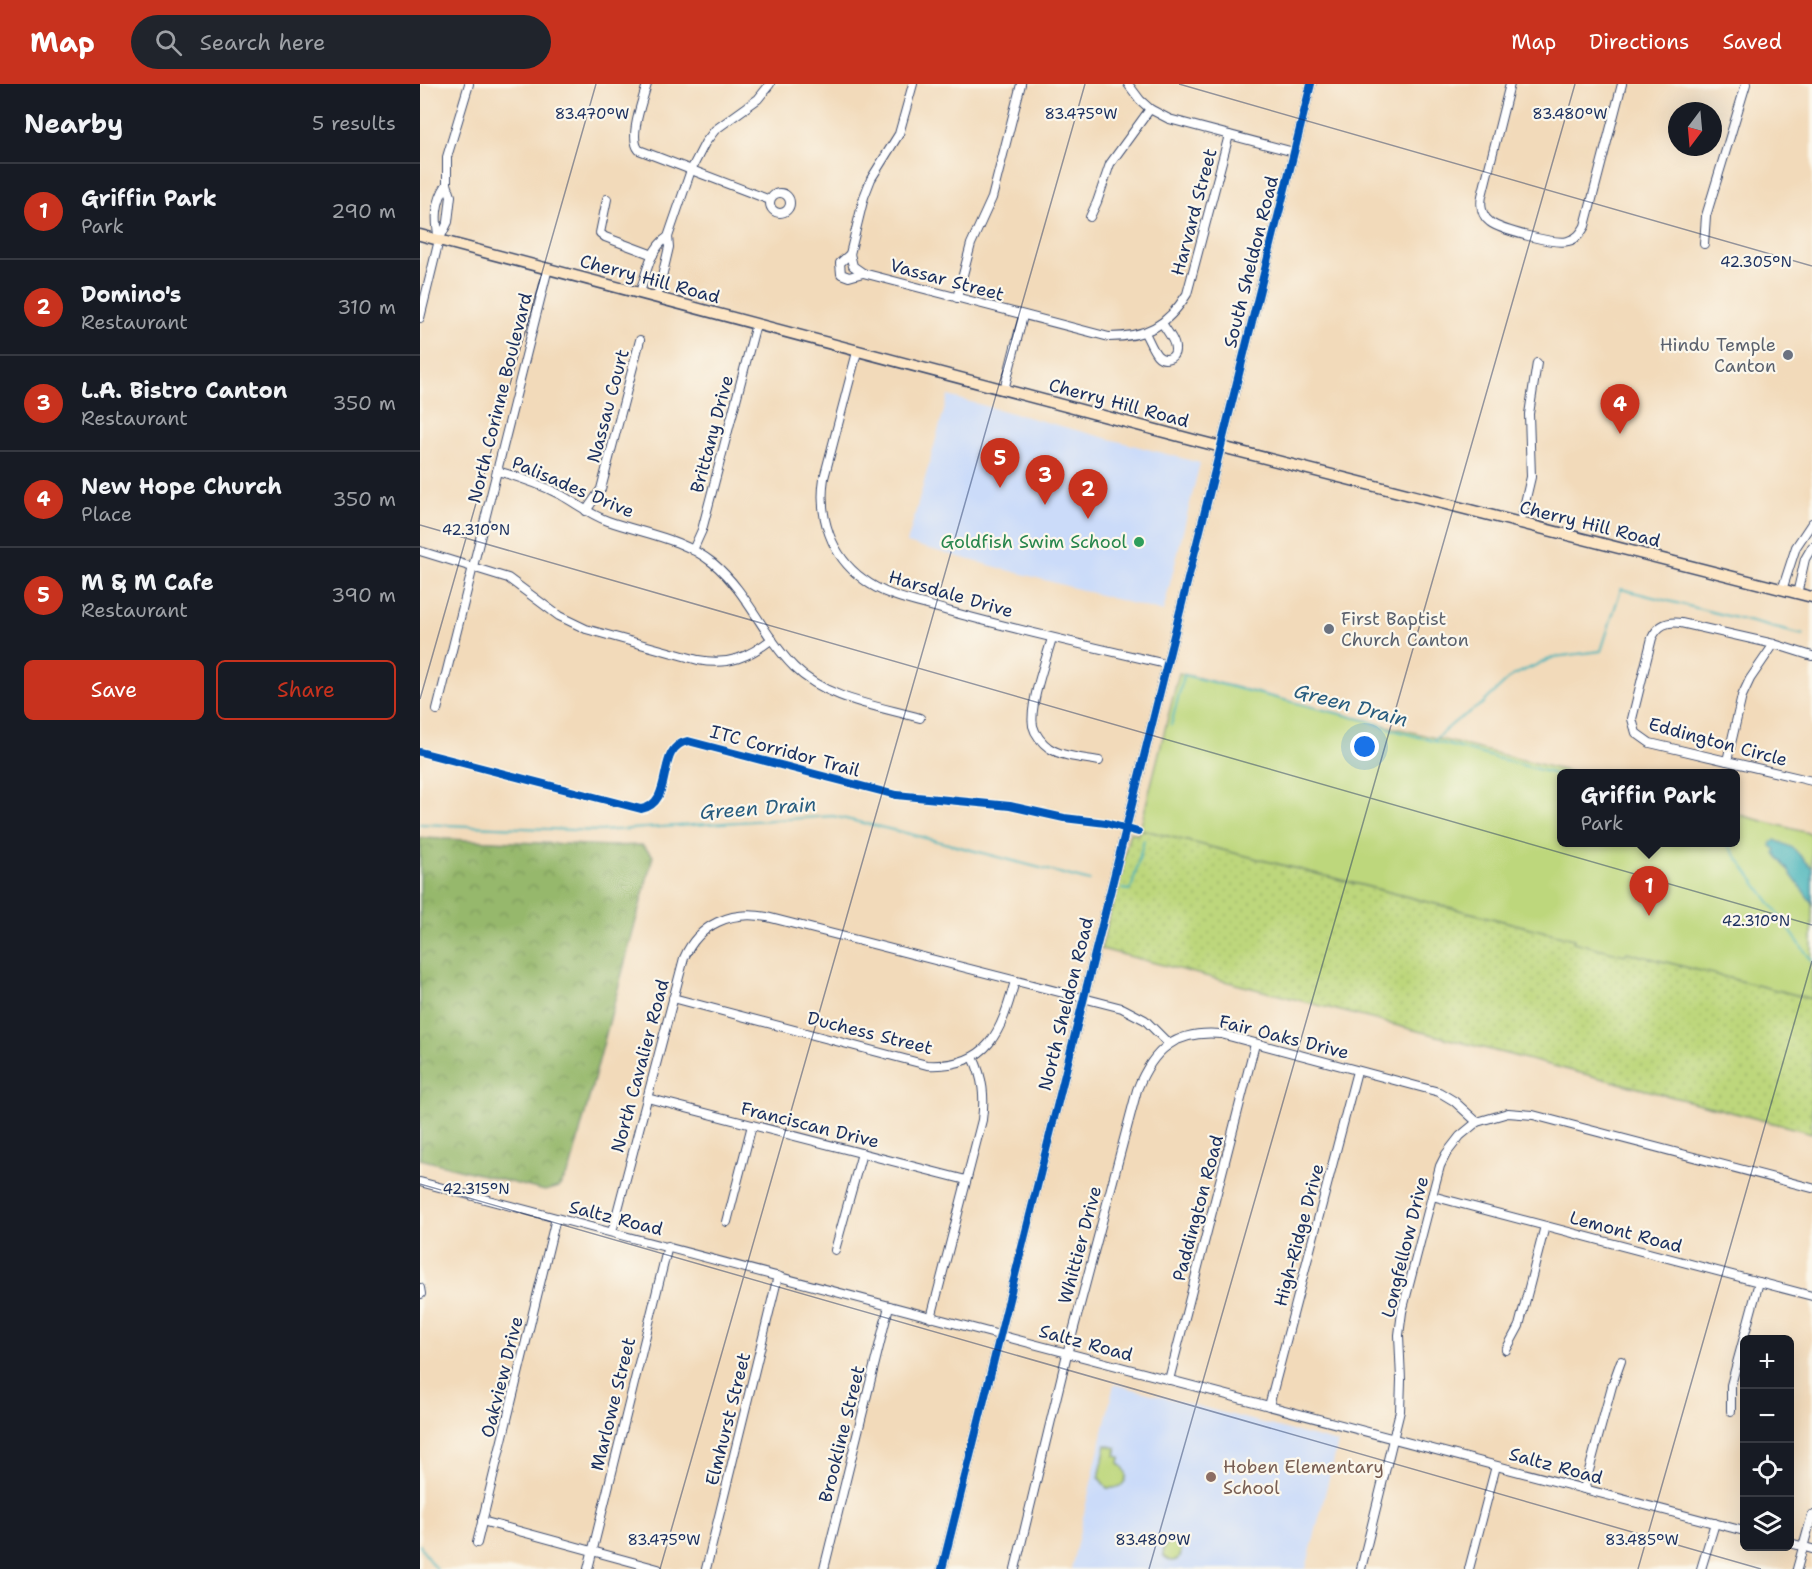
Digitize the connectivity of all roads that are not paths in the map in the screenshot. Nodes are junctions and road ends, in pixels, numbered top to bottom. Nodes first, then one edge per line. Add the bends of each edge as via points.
1 (469, 84) edge
2 (647, 84) edge
3 (770, 84) edge
4 (913, 84) edge
5 (1021, 84) edge
6 (1128, 84) edge
7 (1311, 84) edge
8 (1510, 84) edge
9 (1622, 84) edge
10 (1746, 84) edge
11 (1149, 109) junction
12 (1229, 135) junction
13 (1294, 152) junction
14 (691, 170) junction
15 (447, 184) junction
16 (607, 199) dead end
17 (770, 200) dead end
18 (1090, 217) dead end
19 (420, 236) edge
20 (668, 237) junction
21 (439, 240) junction
22 (1704, 244) dead end
23 (653, 255) junction
24 (851, 258) junction
25 (548, 268) junction
26 (863, 273) junction
27 (640, 293) junction
28 (657, 298) junction
29 (957, 298) junction
30 (1023, 316) junction
31 (420, 318) edge
32 (1162, 323) junction
33 (756, 324) junction
34 (1145, 333) junction
35 (640, 340) dead end
36 (857, 352) junction
37 (1537, 363) dead end
38 (1004, 390) junction
39 (1220, 447) junction
40 (497, 471) junction
41 (586, 511) junction
42 (1812, 523) edge
43 (1520, 524) junction
44 (1812, 547) edge
45 (693, 550) junction
46 (420, 551) edge
47 (473, 566) junction
48 (1782, 590) junction
49 (1797, 594) junction
50 (1812, 597) edge
51 (1052, 638) junction
52 (772, 639) junction
53 (1774, 644) junction
54 (1812, 656) edge
55 (1166, 664) junction
56 (437, 710) dead end
57 (920, 718) dead end
58 (1099, 761) dead end
59 (1726, 761) junction
60 (1812, 781) edge
61 (1015, 981) junction
62 (673, 998) junction
63 (1083, 998) junction
64 (1169, 1044) junction
65 (1256, 1044) junction
66 (973, 1057) junction
67 (1357, 1071) junction
68 (647, 1098) junction
69 (1477, 1122) junction
70 (752, 1125) junction
71 (862, 1153) junction
72 (966, 1180) junction
73 (420, 1182) edge
74 (1812, 1188) edge
75 (1432, 1196) junction
76 (556, 1218) junction
77 (727, 1222) dead end
78 (1545, 1226) junction
79 (612, 1232) junction
80 (668, 1246) junction
81 (835, 1250) dead end
82 (778, 1276) junction
83 (1759, 1282) junction
84 (1812, 1296) edge
85 (889, 1306) junction
86 (931, 1318) junction
87 (1000, 1336) junction
88 (1506, 1350) dead end
89 (1067, 1354) junction
90 (1621, 1361) dead end
91 (1169, 1380) junction
92 (1269, 1406) junction
93 (1731, 1412) dead end
94 (1393, 1439) junction
95 (1496, 1466) junction
96 (1584, 1489) junction
97 (1812, 1515) edge
98 (483, 1521) junction
99 (1715, 1523) junction
100 (1740, 1530) edge
101 (477, 1543) dead end
102 (1808, 1548) edge
103 (593, 1551) junction
104 (588, 1569) edge
105 (657, 1569) edge
106 (706, 1569) edge
107 (824, 1569) edge
108 (942, 1569) edge
109 (1015, 1569) edge
110 (1361, 1569) edge
111 (1469, 1569) edge
112 (1701, 1569) edge
113 (1797, 1569) edge

1 - 15 street via 448,150
2 - 14 street via 634,133 636,148
3 - 14 street via 758,99 715,130
4 - 24 street via 899,134 867,188
5 - 29 street via 992,198 971,244
6 - 11 street
7 - 13 street, South Sheldon Road
8 - 9 street via 1482,209 1486,219 1499,227 1560,242 1576,238 1586,226
10 - 22 street via 1706,216
11 - 12 street via 1169,119
11 - 18 street via 1110,164
12 - 13 street
12 - 32 street, Harvard Street via 1191,284 1180,305
13 - 39 street, South Sheldon Road
14 - 17 street
14 - 20 street
15 - 21 street via 440,195 435,219
15 - 21 street via 451,196 448,222
16 - 23 street via 600,233
19 - 21 main road, Cherry Hill Road
20 - 23 street via 659,242
20 - 28 street
21 - 25 main road, Cherry Hill Road
21 - 31 street
23 - 27 street
24 - 26 street, Vassar Street
24 - 26 street, Vassar Street via 840,263 840,271 849,277
25 - 27 main road, Cherry Hill Road
25 - 40 street, North Corinne Boulevard
26 - 29 street, Vassar Street
27 - 28 main road, Cherry Hill Road
28 - 33 main road, Cherry Hill Road
29 - 30 street, Vassar Street
30 - 34 street, Harvard Street via 1109,337
30 - 38 street
32 - 34 street, Harvard Street
32 - 34 street via 1175,347 1170,358 1159,357
33 - 36 main road, Cherry Hill Road
33 - 45 street, Brittany Drive via 702,530
35 - 41 street, Nassau Court via 601,489
36 - 38 main road, Cherry Hill Road
36 - 51 street, Harsdale Drive via 823,489 826,526 841,556 862,579 888,594
37 - 43 street via 1529,414 1531,477
38 - 39 main road, Cherry Hill Road
39 - 43 main road, Cherry Hill Road
39 - 55 street, North Sheldon Road
40 - 41 street, Palisades Drive via 542,486
40 - 47 street, North Corinne Boulevard
41 - 45 street, Palisades Drive
42 - 48 street via 1796,547
43 - 48 main road, Cherry Hill Road
44 - 49 street via 1805,559
45 - 52 street, Palisades Drive via 734,584
46 - 47 street
47 - 52 street via 508,578 559,616 586,629 698,660 735,660
47 - 56 street, North Corinne Boulevard
48 - 49 main road, Cherry Hill Road
49 - 50 main road, Cherry Hill Road
51 - 55 street, Harsdale Drive
51 - 58 street via 1033,711 1033,728 1044,744 1057,752
52 - 57 street, Palisades Drive via 793,666 817,685
53 - 54 street, Eddington Circle
53 - 59 street via 1742,696
53 - 59 street, Eddington Circle via 1672,622 1657,628 1652,638 1632,719 1636,733 1650,743
55 - 63 street, North Sheldon Road
59 - 60 street, Eddington Circle
61 - 62 street, North Cavalier Road via 767,916 742,914 717,922 701,933 688,950
61 - 63 street
61 - 66 street, Duchess Street via 1001,1027
62 - 66 street, Duchess Street via 927,1065 949,1065
62 - 68 street, North Cavalier Road
63 - 64 street via 1137,1015
63 - 87 street, North Sheldon Road
64 - 65 street, Fair Oaks Drive via 1209,1033
64 - 89 street, Whittier Drive via 1149,1063 1137,1090
65 - 67 street, Fair Oaks Drive
65 - 91 street, Paddington Road
66 - 72 street via 982,1080 984,1106
67 - 69 street, Fair Oaks Drive via 1439,1092
67 - 92 street, High-Ridge Drive
68 - 70 street, Franciscan Drive
68 - 79 street, North Cavalier Road
69 - 74 street via 1508,1113 1533,1115
69 - 75 street, Longfellow Drive via 1446,1154
70 - 71 street, Franciscan Drive
70 - 77 street
71 - 72 street, Franciscan Drive
71 - 81 street
72 - 86 street
73 - 76 street, Saltz Road
75 - 78 street, Lemont Road
75 - 94 street, Longfellow Drive via 1402,1312 1401,1397
76 - 79 street, Saltz Road
76 - 98 street, Oakview Drive
78 - 83 street, Lemont Road
78 - 88 street via 1519,1326
79 - 80 street, Saltz Road
80 - 82 street, Saltz Road
80 - 103 street, Marlowe Street
82 - 85 street, Saltz Road
82 - 106 street, Elmhurst Street
83 - 84 street, Lemont Road
83 - 93 street via 1731,1385
85 - 86 street, Saltz Road
85 - 107 street, Brookline Street
86 - 87 street, Saltz Road
87 - 89 street, Saltz Road
87 - 108 street, North Sheldon Road
89 - 91 street, Saltz Road
89 - 109 street, Whittier Drive
90 - 96 street
91 - 92 street, Saltz Road
92 - 94 street, Saltz Road
94 - 95 street, Saltz Road
94 - 110 street, Longfellow Drive
95 - 96 street, Saltz Road
95 - 111 street
96 - 99 street, Saltz Road
97 - 102 street
98 - 101 street, Oakview Drive
98 - 103 street
99 - 100 street, Saltz Road
99 - 112 street
102 - 113 street
103 - 104 street, Marlowe Street
103 - 105 street

